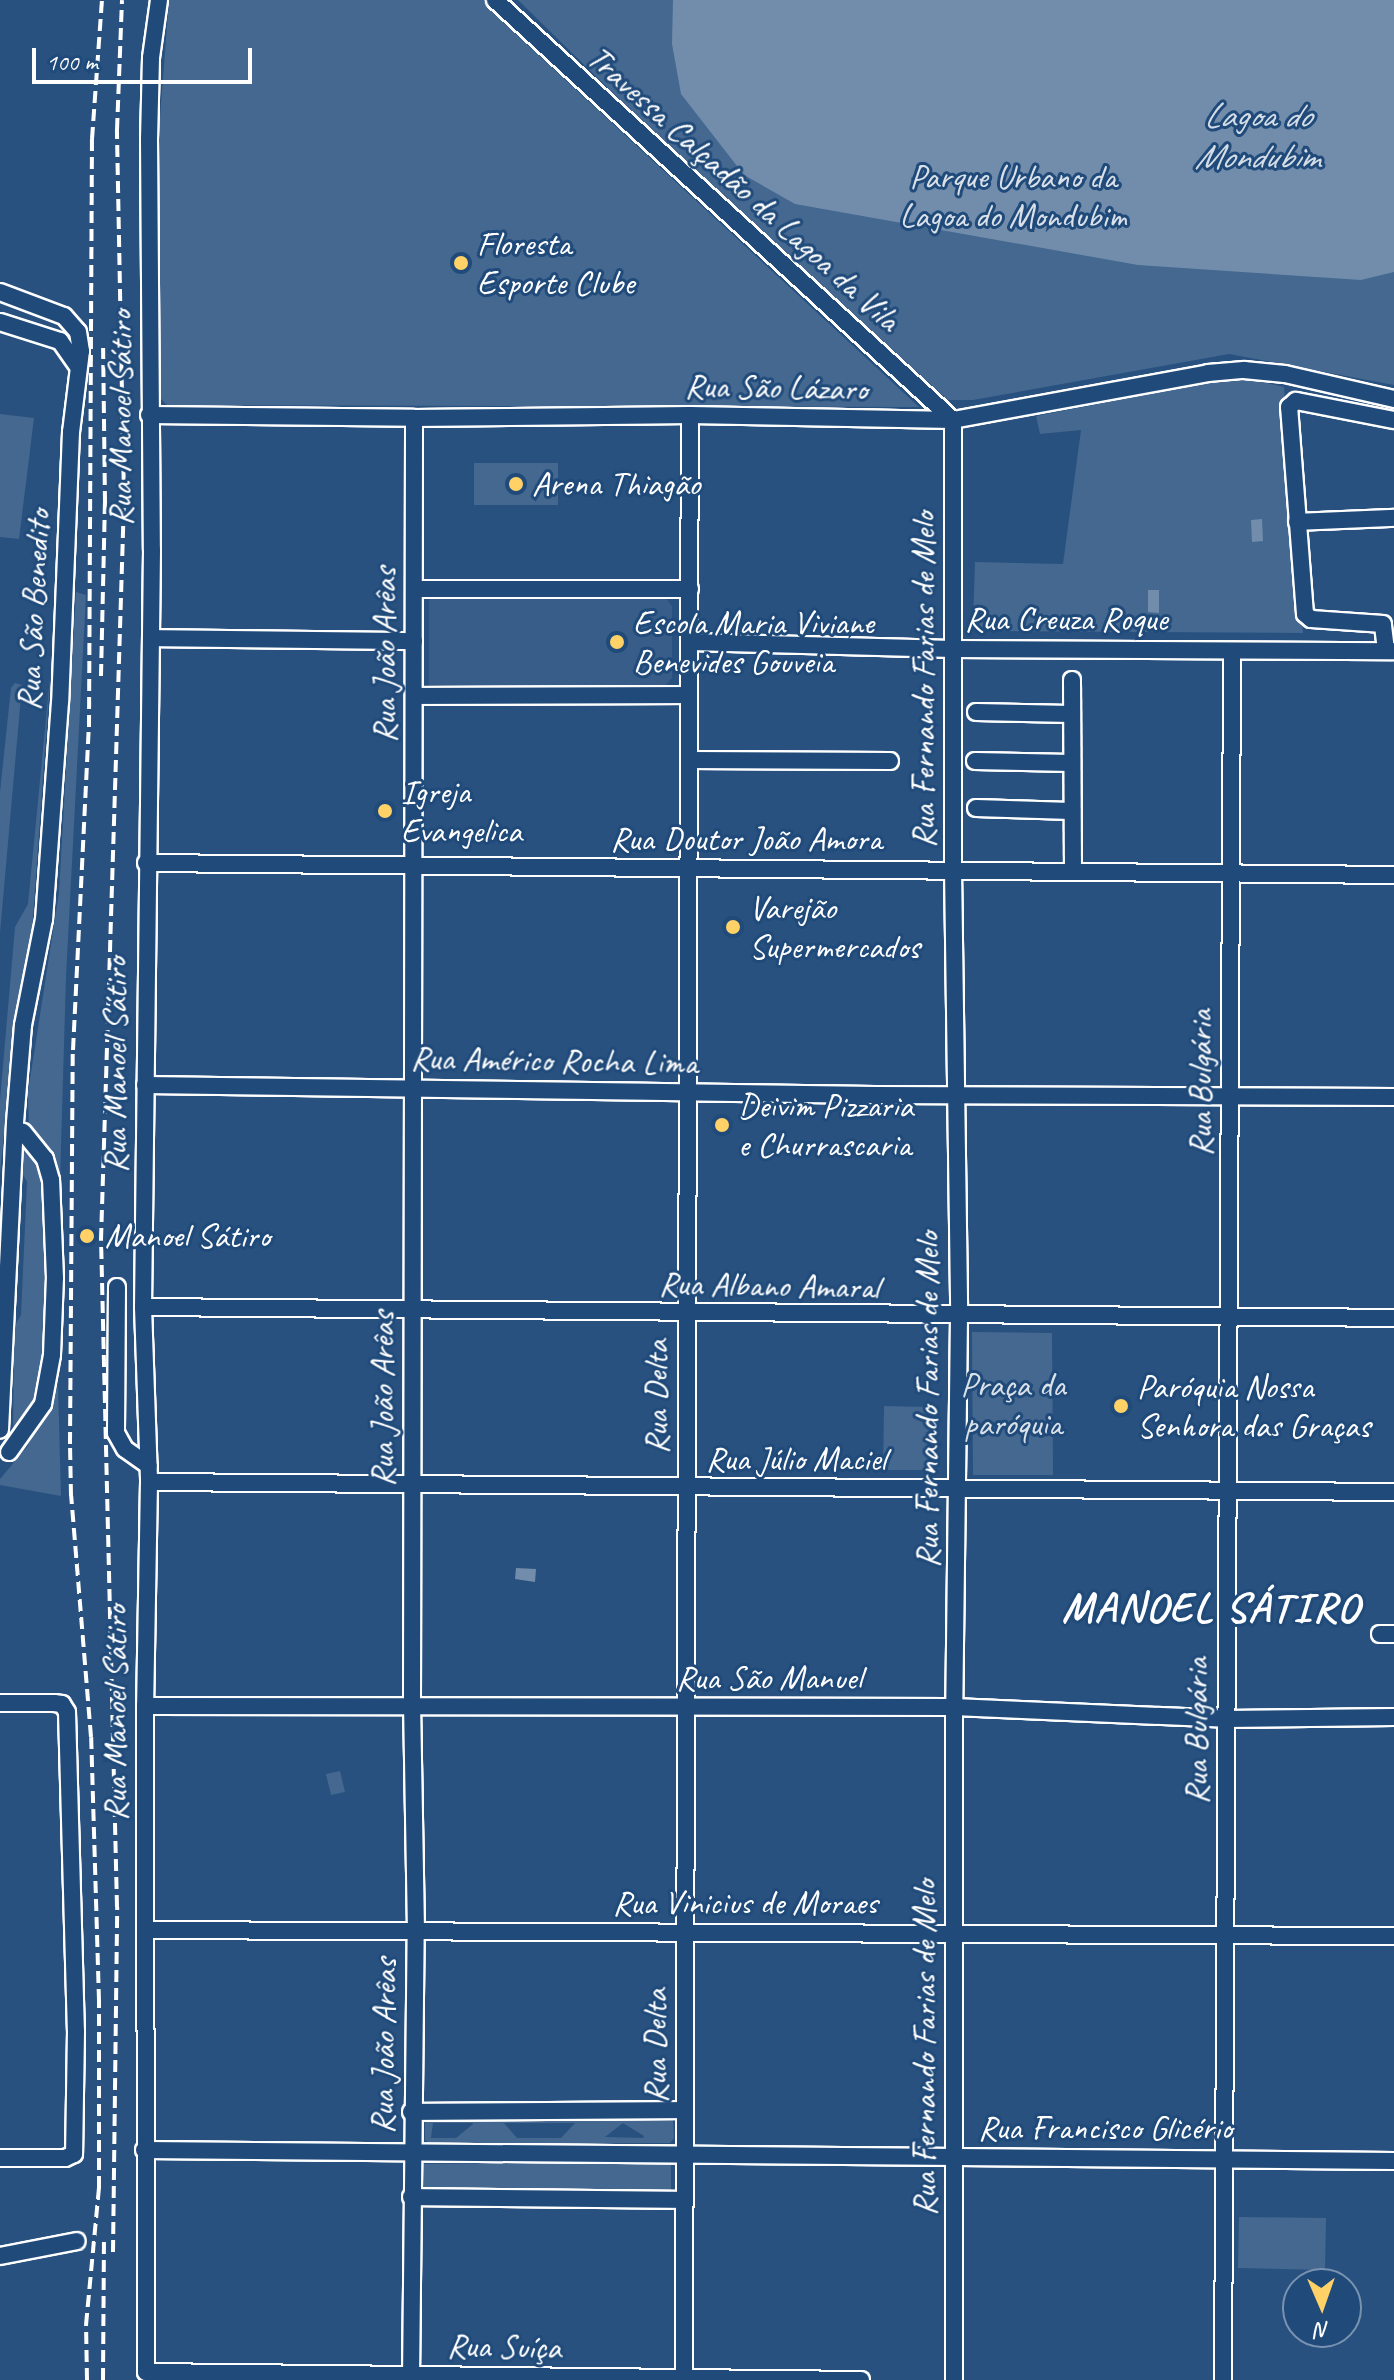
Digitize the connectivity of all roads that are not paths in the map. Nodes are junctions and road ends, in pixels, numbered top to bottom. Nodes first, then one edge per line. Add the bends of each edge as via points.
1 (159, 0) edge
2 (495, 0) edge
3 (0, 292) edge
4 (0, 322) edge
5 (77, 365) junction
6 (1394, 399) edge
7 (149, 415) junction
8 (690, 415) junction
9 (414, 418) junction
10 (953, 420) junction
11 (1394, 420) edge
12 (1394, 518) edge
13 (1297, 522) junction
14 (414, 589) junction
15 (690, 589) junction
16 (151, 638) junction
17 (414, 641) junction
18 (690, 642) junction
19 (953, 649) junction
20 (1232, 651) junction
21 (1390, 651) edge
22 (1072, 680) dead end
23 (689, 695) junction
24 (414, 696) junction
25 (976, 712) dead end
26 (1071, 714) junction
27 (689, 760) junction
28 (890, 761) dead end
29 (975, 761) dead end
30 (1071, 763) junction
31 (976, 808) dead end
32 (1071, 811) junction
33 (146, 863) junction
34 (413, 865) junction
35 (953, 868) junction
36 (689, 870) junction
37 (1073, 872) junction
38 (1231, 873) junction
39 (1394, 875) edge
40 (145, 1085) junction
41 (415, 1087) junction
42 (688, 1093) junction
43 (957, 1094) junction
44 (1230, 1094) junction
45 (1394, 1097) edge
46 (23, 1132) dead end
47 (117, 1287) dead end
48 (143, 1307) junction
49 (413, 1310) junction
50 (686, 1313) junction
51 (959, 1317) junction
52 (1229, 1317) junction
53 (1394, 1318) edge
54 (0, 1430) edge
55 (9, 1452) dead end
56 (149, 1474) junction
57 (412, 1485) junction
58 (685, 1489) junction
59 (958, 1490) junction
60 (1394, 1492) edge
61 (1228, 1493) junction
62 (0, 1703) edge
63 (412, 1705) junction
64 (145, 1706) junction
65 (954, 1707) junction
66 (686, 1709) junction
67 (1394, 1717) edge
68 (1226, 1719) junction
69 (145, 1930) junction
70 (416, 1931) junction
71 (954, 1931) junction
72 (1225, 1934) junction
73 (684, 1935) junction
74 (1394, 1936) edge
75 (685, 2110) junction
76 (411, 2112) junction
77 (144, 2150) junction
78 (411, 2152) junction
79 (685, 2155) junction
80 (954, 2157) junction
81 (0, 2158) edge
82 (1224, 2159) junction
83 (1394, 2161) edge
84 (411, 2197) junction
85 (685, 2200) junction
86 (77, 2241) dead end
87 (0, 2256) edge
88 (146, 2372) joint
89 (411, 2377) edge
90 (684, 2379) edge
91 (861, 2380) edge
92 (954, 2380) edge
93 (1223, 2380) edge

1 - 7 street, Rua Manoel Sátiro via 149,138
2 - 10 street, Travessa Calçadão da Lagoa da Vila
3 - 5 street, Rua São Benedito via 64,316 78,332
4 - 5 street via 60,341
5 - 54 street, Rua São Benedito via 46,904 23,1025
6 - 10 street, Rua São Lázaro via 1244,370
7 - 9 street, Rua São Lázaro
7 - 16 street, Rua Manoel Sátiro
8 - 9 street, Rua São Lázaro
8 - 10 street, Rua São Lázaro
8 - 15 street, Rua Delta
9 - 14 street, Rua João Arêas
10 - 19 street, Rua Fernando Farias de Melo
11 - 13 street via 1290,404
12 - 13 street
13 - 21 street via 1306,617 1383,624
14 - 15 street
14 - 17 street, Rua João Arêas
15 - 18 street, Rua Delta
16 - 17 street
16 - 33 street, Rua Manoel Sátiro
17 - 24 street, Rua João Arêas
18 - 19 street, Rua Creuza Roque
18 - 23 street, Rua Delta
19 - 20 street, Rua Creuza Roque
19 - 35 street, Rua Fernando Farias de Melo
20 - 21 street, Rua Creuza Roque
20 - 38 street, Rua Bulgária
22 - 26 street
23 - 24 street
23 - 27 street, Rua Delta
24 - 34 street, Rua João Arêas
25 - 26 street
26 - 30 street
27 - 28 street
27 - 36 street, Rua Delta
29 - 30 street
30 - 32 street
31 - 32 street
32 - 37 street
33 - 34 street, Rua Doutor João Amora
33 - 40 street, Rua Manoel Sátiro
34 - 36 street, Rua Doutor João Amora
34 - 41 street, Rua João Arêas
35 - 36 street, Rua Doutor João Amora
35 - 37 street, Rua Doutor João Amora
35 - 43 street, Rua Fernando Farias de Melo
36 - 42 street, Rua Delta
37 - 38 street, Rua Doutor João Amora
38 - 39 street, Rua Doutor João Amora
38 - 44 street, Rua Bulgária
40 - 41 street, Rua Américo Rocha Lima
40 - 48 street, Rua Manoel Sátiro
41 - 42 street, Rua Américo Rocha Lima
41 - 49 street, Rua João Arêas
42 - 43 street, Rua Américo Rocha Lima
42 - 50 street, Rua Delta
43 - 44 street, Rua Américo Rocha Lima
43 - 51 street, Rua Fernando Farias de Melo
44 - 45 street, Rua Américo Rocha Lima
44 - 52 street, Rua Bulgária
46 - 55 street via 45,1159 51,1180 52,1355 43,1404
47 - 56 street via 116,1433
48 - 49 street, Rua Albano Amaral
48 - 56 street, Rua Manoel Sátiro
49 - 50 street, Rua Albano Amaral
49 - 57 street, Rua João Arêas
50 - 51 street, Rua Albano Amaral
50 - 58 street, Rua Delta
51 - 52 street, Rua Albano Amaral
51 - 59 street, Rua Fernando Farias de Melo
52 - 53 street, Rua Albano Amaral
52 - 61 street, Rua Bulgária
56 - 57 street, Rua Júlio Maciel
56 - 64 street, Rua Manoel Sátiro
57 - 58 street, Rua Júlio Maciel
57 - 63 street, Rua João Arêas
58 - 59 street, Rua Júlio Maciel
58 - 66 street, Rua Delta
59 - 61 street, Rua Júlio Maciel
59 - 65 street, Rua Fernando Farias de Melo
60 - 61 street, Rua Júlio Maciel
61 - 68 street, Rua Bulgária
62 - 81 street, Rua Manoel Sátiro via 62,1704 67,1712 76,2031 75,2150 65,2158
63 - 64 street, Rua São Manuel
63 - 66 street, Rua São Manuel
63 - 70 street, Rua João Arêas
64 - 69 street, Rua Manoel Sátiro
65 - 66 street, Rua São Manuel
65 - 68 street, Rua São Manuel
65 - 71 street, Rua Fernando Farias de Melo
66 - 73 street, Rua Delta
67 - 68 street, Rua São Manuel
68 - 72 street, Rua Bulgária
69 - 70 street, Rua Vinicius de Moraes
69 - 77 street, Rua Manoel Sátiro
70 - 73 street, Rua Vinicius de Moraes
70 - 76 street, Rua João Arêas
71 - 72 street, Rua Vinicius de Moraes
71 - 73 street, Rua Vinicius de Moraes
71 - 80 street, Rua Fernando Farias de Melo
72 - 74 street, Rua Vinicius de Moraes
72 - 82 street, Rua Bulgária
73 - 75 street, Rua Delta
75 - 76 street
75 - 79 street, Rua Delta
76 - 78 street, Rua João Arêas
77 - 78 street, Rua Francisco Glicério
77 - 88 street, Rua Manoel Sátiro
78 - 79 street, Rua Francisco Glicério
78 - 84 street, Rua João Arêas
79 - 80 street, Rua Francisco Glicério
79 - 85 street, Rua Delta
80 - 82 street, Rua Francisco Glicério
80 - 92 street, Rua Fernando Farias de Melo
82 - 83 street, Rua Francisco Glicério
82 - 93 street, Rua Bulgária
84 - 85 street
84 - 89 street, Rua João Arêas
85 - 90 street, Rua Delta
86 - 87 street
88 - 89 street, Rua Suíça
89 - 90 street, Rua Suíça
90 - 91 street, Rua Suíça

